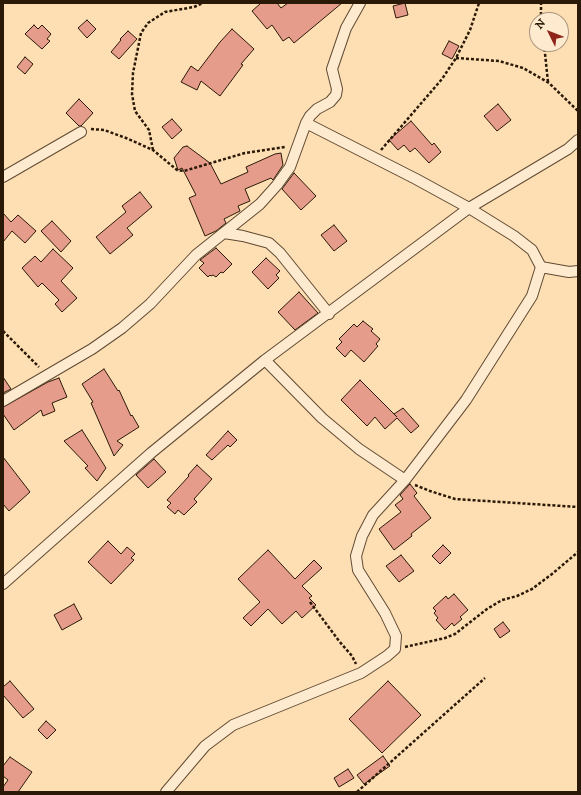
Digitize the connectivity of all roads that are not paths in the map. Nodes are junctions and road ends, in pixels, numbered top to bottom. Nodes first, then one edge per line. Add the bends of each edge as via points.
1 (360, 3) edge
2 (306, 124) junction
3 (81, 132) road end
4 (578, 140) edge
5 (3, 177) edge
6 (469, 208) junction
7 (224, 233) junction
8 (541, 267) junction
9 (578, 271) edge
10 (329, 314) junction
11 (265, 360) junction
12 (3, 401) edge
13 (405, 480) junction
14 (3, 584) edge
15 (166, 792) edge

1 - 2 street via 346,28 332,69 336,95 310,116
2 - 6 street
2 - 7 street via 290,167 278,185 260,204
3 - 5 street
4 - 6 street via 568,149
6 - 8 street via 532,250
6 - 10 street
7 - 10 street via 269,243
7 - 12 street via 196,255 150,304 122,328 48,376
8 - 9 street
8 - 13 street via 532,296 466,400
10 - 11 street
11 - 13 street via 322,418 359,449
11 - 14 street via 151,452
13 - 15 street via 373,515 362,536 356,556 358,570 396,636 395,649 361,673 233,726 205,746

